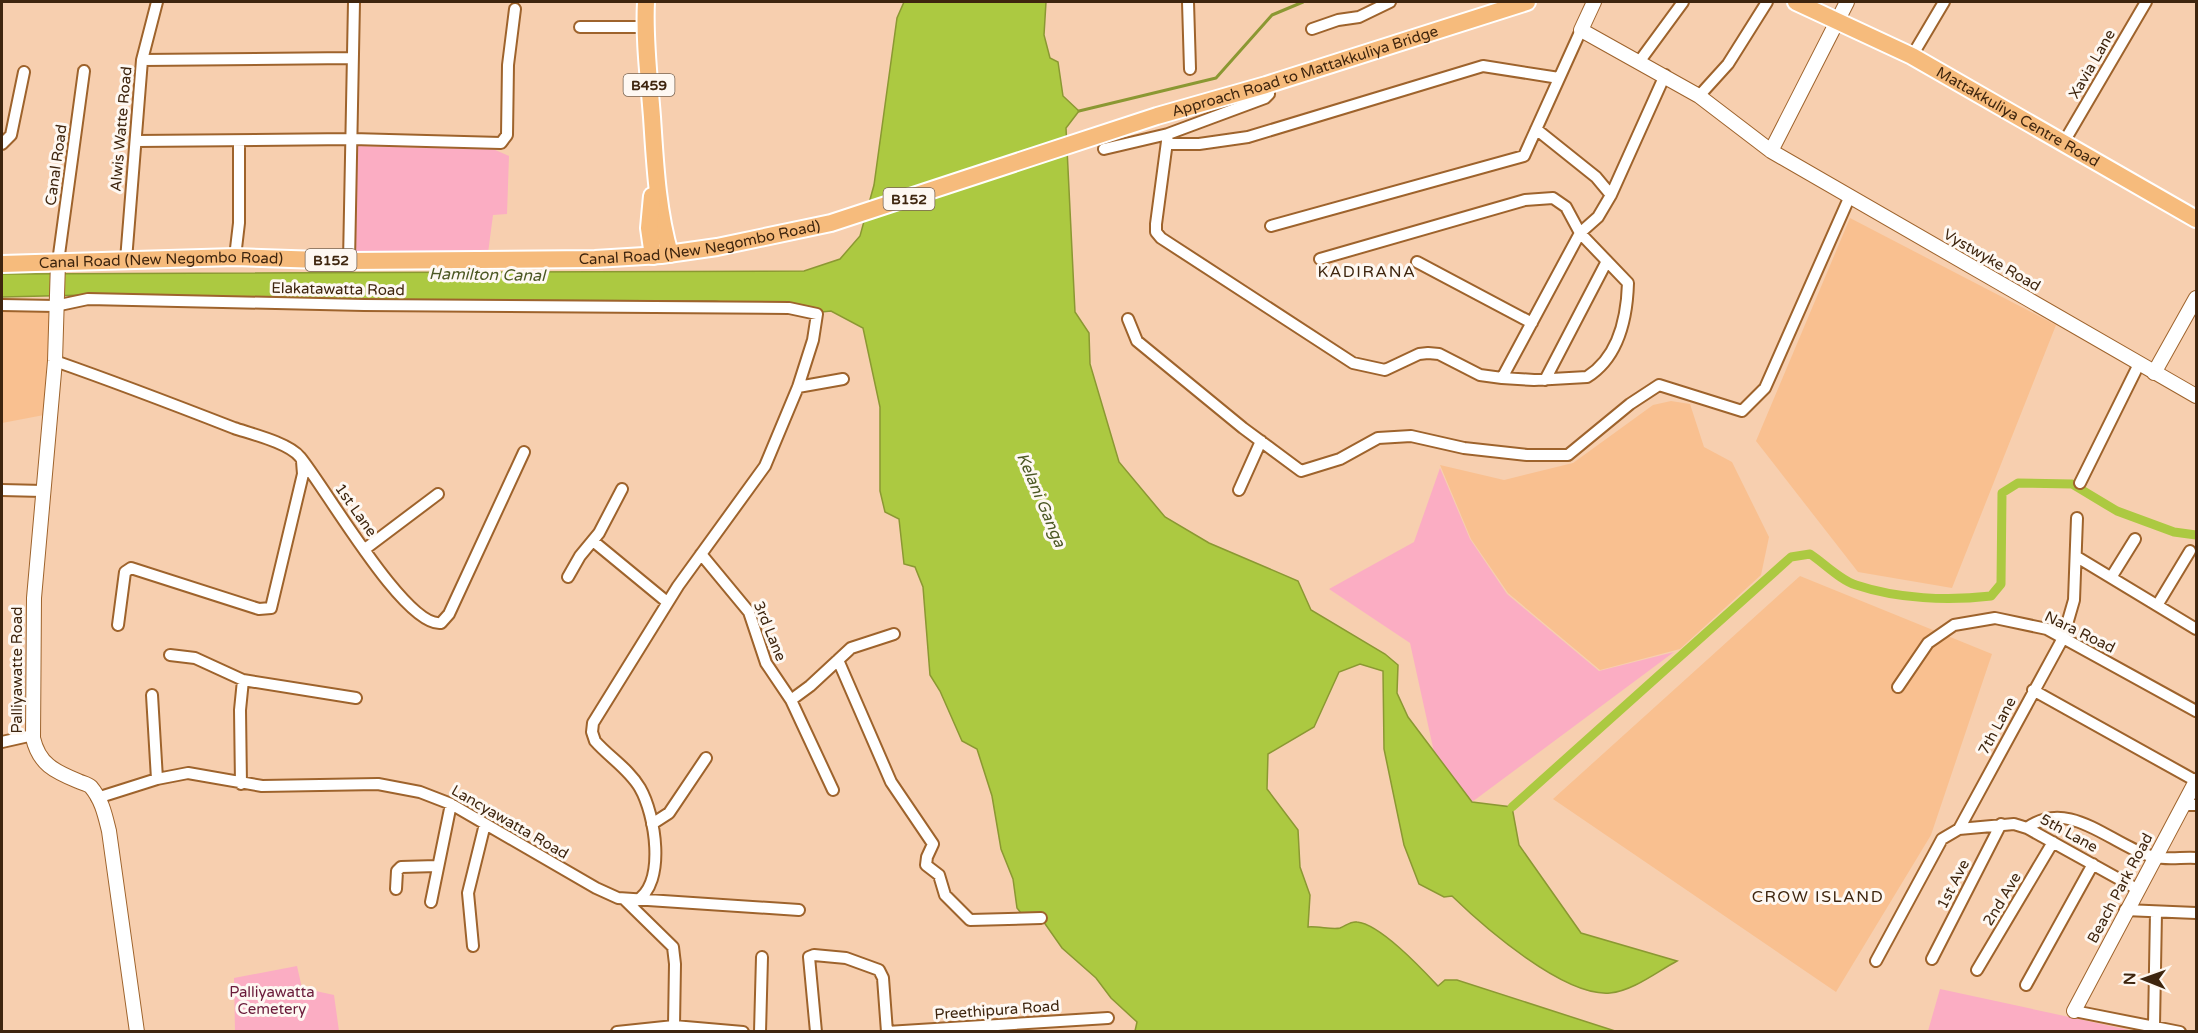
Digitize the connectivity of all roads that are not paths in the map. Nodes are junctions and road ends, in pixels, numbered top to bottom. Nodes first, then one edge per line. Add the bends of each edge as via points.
1 (157, 2) edge
2 (354, 2) edge
3 (646, 2) edge
4 (1188, 2) edge
5 (1390, 2) edge
6 (1527, 2) edge
7 (1594, 2) edge
8 (1683, 2) edge
9 (1767, 2) edge
10 (1796, 2) edge
11 (1847, 2) edge
12 (1944, 2) edge
13 (2146, 2) edge
14 (515, 9) dead end
15 (1838, 20) junction
16 (579, 27) dead end
17 (645, 27) junction
18 (1312, 29) dead end
19 (1581, 30) junction
20 (1912, 56) junction
21 (352, 57) junction
22 (142, 60) junction
23 (1640, 62) junction
24 (1190, 69) dead end
25 (84, 71) dead end
26 (24, 72) dead end
27 (1665, 75) junction
28 (1559, 78) junction
29 (1266, 85) junction
30 (1699, 96) junction
31 (1536, 129) junction
32 (352, 139) junction
33 (1168, 139) junction
34 (136, 141) junction
35 (239, 141) junction
36 (2064, 142) junction
37 (2, 144) edge
38 (1104, 149) dead end
39 (1771, 151) junction
40 (1611, 195) junction
41 (1850, 196) junction
42 (856, 216) joint
43 (2196, 219) edge
44 (1271, 226) dead end
45 (1580, 233) junction
46 (661, 255) junction
47 (235, 257) junction
48 (1320, 258) dead end
49 (126, 260) junction
50 (349, 261) junction
51 (1606, 261) junction
52 (58, 262) junction
53 (1417, 262) dead end
54 (2, 264) edge
55 (2196, 298) edge
56 (2, 305) edge
57 (55, 306) junction
58 (1128, 319) dead end
59 (1532, 323) junction
60 (55, 361) junction
61 (2139, 364) junction
62 (2154, 374) junction
63 (1502, 378) junction
64 (843, 379) dead end
65 (1545, 380) junction
66 (798, 387) junction
67 (2196, 396) edge
68 (1261, 441) junction
69 (524, 452) dead end
70 (302, 460) junction
71 (2080, 483) dead end
72 (622, 489) dead end
73 (2, 490) edge
74 (43, 490) junction
75 (1239, 490) dead end
76 (438, 494) dead end
77 (2077, 518) dead end
78 (2135, 539) dead end
79 (593, 541) junction
80 (365, 549) junction
81 (2190, 551) dead end
82 (701, 554) junction
83 (2077, 557) junction
84 (2112, 576) junction
85 (568, 577) dead end
86 (667, 602) junction
87 (2158, 604) junction
88 (118, 625) dead end
89 (2196, 628) edge
90 (894, 634) dead end
91 (2063, 638) junction
92 (170, 655) dead end
93 (838, 660) junction
94 (243, 680) junction
95 (1898, 687) dead end
96 (2033, 690) junction
97 (152, 695) dead end
98 (356, 698) dead end
99 (791, 700) junction
100 (2196, 711) edge
101 (33, 735) junction
102 (2, 742) edge
103 (706, 758) dead end
104 (157, 779) junction
105 (2196, 781) edge
106 (241, 784) junction
107 (833, 790) dead end
108 (97, 798) junction
109 (451, 804) junction
110 (2190, 805) edge
111 (485, 824) junction
112 (652, 824) junction
113 (2001, 824) junction
114 (2027, 828) junction
115 (1959, 829) junction
116 (2053, 842) junction
117 (2155, 857) junction
118 (2196, 858) edge
119 (2093, 864) junction
120 (437, 866) junction
121 (396, 889) dead end
122 (2137, 890) junction
123 (624, 899) junction
124 (636, 901) junction
125 (431, 902) dead end
126 (799, 910) dead end
127 (2126, 910) junction
128 (2156, 912) junction
129 (2196, 913) edge
130 (1041, 918) dead end
131 (473, 946) dead end
132 (762, 957) dead end
133 (1932, 959) dead end
134 (1876, 961) dead end
135 (1977, 970) dead end
136 (2026, 985) dead end
137 (2074, 1011) joint
138 (1108, 1018) dead end
139 (674, 1026) junction
140 (2154, 1026) junction
141 (138, 1032) edge
142 (617, 1032) edge
143 (743, 1032) edge
144 (760, 1032) edge
145 (816, 1032) edge
146 (887, 1032) edge
147 (2181, 1032) edge

1 - 22 street, Alwis Watte Road
2 - 21 street
3 - 17 main road, B459
4 - 24 street
5 - 18 street via 1359,17
6 - 29 main road, Approach Road to Mattakkuliya Bridge
7 - 19 street
8 - 23 street
9 - 30 street via 1728,63
10 - 15 main road
11 - 15 street
12 - 20 street
13 - 36 street, Xavia Lane
14 - 32 street via 508,65 507,135 501,143
15 - 20 main road, Mattakkuliya Centre Road
15 - 39 street
16 - 17 street
17 - 46 main road, B459 via 662,225
19 - 23 street, Vystwyke Road
19 - 28 street
20 - 36 main road, Mattakkuliya Centre Road
21 - 22 street
21 - 32 street
22 - 34 street, Alwis Watte Road
23 - 27 street, Vystwyke Road
25 - 52 street, Canal Road
26 - 37 street via 11,135
27 - 30 street, Vystwyke Road
27 - 40 street
28 - 31 street
28 - 33 street via 1483,66 1248,137 1199,144
29 - 33 street via 1269,94 1265,98
29 - 42 main road, Approach Road to Mattakkuliya Bridge / B152
30 - 39 street, Vystwyke Road
31 - 40 street via 1596,177
31 - 44 street via 1524,156 1518,159
32 - 35 street
32 - 50 street
33 - 38 street
33 - 63 street via 1156,224 1161,238 1353,363 1385,370 1419,354 1439,354 1480,375
34 - 35 street
34 - 49 street, Alwis Watte Road
35 - 47 street
36 - 43 main road, Mattakkuliya Centre Road
39 - 41 street, Vystwyke Road
40 - 45 street via 1598,217
41 - 61 street, Vystwyke Road
41 - 68 street via 1765,388 1742,411 1659,385 1568,455 1464,448 1411,436 1378,438 1340,459 1301,471
42 - 46 main road, Canal Road (New Negombo Road) / B152 via 787,234
45 - 48 street via 1566,207 1553,198 1526,200
45 - 51 street
45 - 59 street
46 - 50 main road, Canal Road (New Negombo Road) / B152
47 - 49 main road, Canal Road (New Negombo Road) / B152
47 - 50 main road, Canal Road (New Negombo Road) / B152
49 - 52 main road, Canal Road (New Negombo Road) / B152
51 - 65 street
51 - 65 street via 1628,283 1627,314 1621,334 1587,377
52 - 54 main road, Canal Road (New Negombo Road) / B152
52 - 57 street, Palliyawatte Road
53 - 59 street
55 - 62 street
56 - 57 street, Elakatawatta Road
57 - 60 street, Palliyawatte Road
57 - 66 street, Elakatawatta Road via 88,299 789,308 817,314
58 - 68 street via 1137,341
59 - 63 street
60 - 70 street, 1st Lane via 279,445
60 - 74 street, Palliyawatte Road
61 - 62 street, Vystwyke Road
61 - 71 street
62 - 67 street, Vystwyke Road
63 - 65 street
64 - 66 street
66 - 82 street via 765,466
68 - 75 street
69 - 80 street, 1st Lane via 449,614 441,623 431,623 410,609
70 - 80 street, 1st Lane
70 - 88 street via 303,474 271,608 259,609 134,568 125,572
72 - 79 street
73 - 74 street
74 - 101 street, Palliyawatte Road via 34,598
76 - 80 street
77 - 83 street, 7th Lane
78 - 84 street
79 - 85 street
79 - 86 street
81 - 87 street
82 - 86 street
82 - 99 street, 3rd Lane via 749,612 766,663
83 - 84 street
83 - 91 street, 7th Lane via 2074,600
84 - 87 street
86 - 112 street via 592,727 595,741 639,787
87 - 89 street
90 - 93 street via 857,644
91 - 95 street, Nara Road via 2047,629 1995,618 1954,625 1928,643
91 - 96 street, 7th Lane
91 - 100 street, Nara Road
92 - 94 street via 195,658
93 - 99 street
93 - 130 street via 891,782 933,844 926,865 942,879 945,895 970,920
94 - 98 street
94 - 106 street
96 - 105 street
96 - 115 street, 7th Lane
97 - 104 street
99 - 107 street, 3rd Lane
101 - 102 street
101 - 108 street, Palliyawatte Road via 43,763 90,786
103 - 112 street via 669,813
104 - 106 street, Lancyawatta Road via 188,773
104 - 108 street, Lancyawatta Road
105 - 110 street, Beach Park Road
106 - 109 street, Lancyawatta Road via 378,784 420,792
108 - 141 street, Palliyawatte Road via 109,831
109 - 111 street, Lancyawatta Road
109 - 120 street
110 - 117 street, Beach Park Road
111 - 123 street, Lancyawatta Road via 596,888
111 - 131 street via 468,893
112 - 124 street via 654,872 649,890
113 - 114 street, 5th Lane
113 - 115 street, 5th Lane
113 - 133 street, 1st Ave
114 - 116 street, 5th Lane
114 - 117 street via 2044,819 2064,818 2088,824
115 - 134 street via 1942,839
116 - 119 street, 5th Lane
116 - 135 street, 2nd Ave
117 - 118 street
117 - 122 street, Beach Park Road
119 - 122 street, 5th Lane
119 - 136 street
120 - 121 street via 401,867
120 - 125 street
122 - 127 street, Beach Park Road
123 - 124 street, Lancyawatta Road
123 - 139 street via 673,947
124 - 126 street, Lancyawatta Road
127 - 128 street
127 - 137 street, Beach Park Road
128 - 129 street
128 - 140 street
132 - 144 street
137 - 140 street
138 - 146 street, Preethipura Road
139 - 142 street
139 - 143 street
140 - 147 street
145 - 146 street via 809,962 814,955 846,958 879,970

